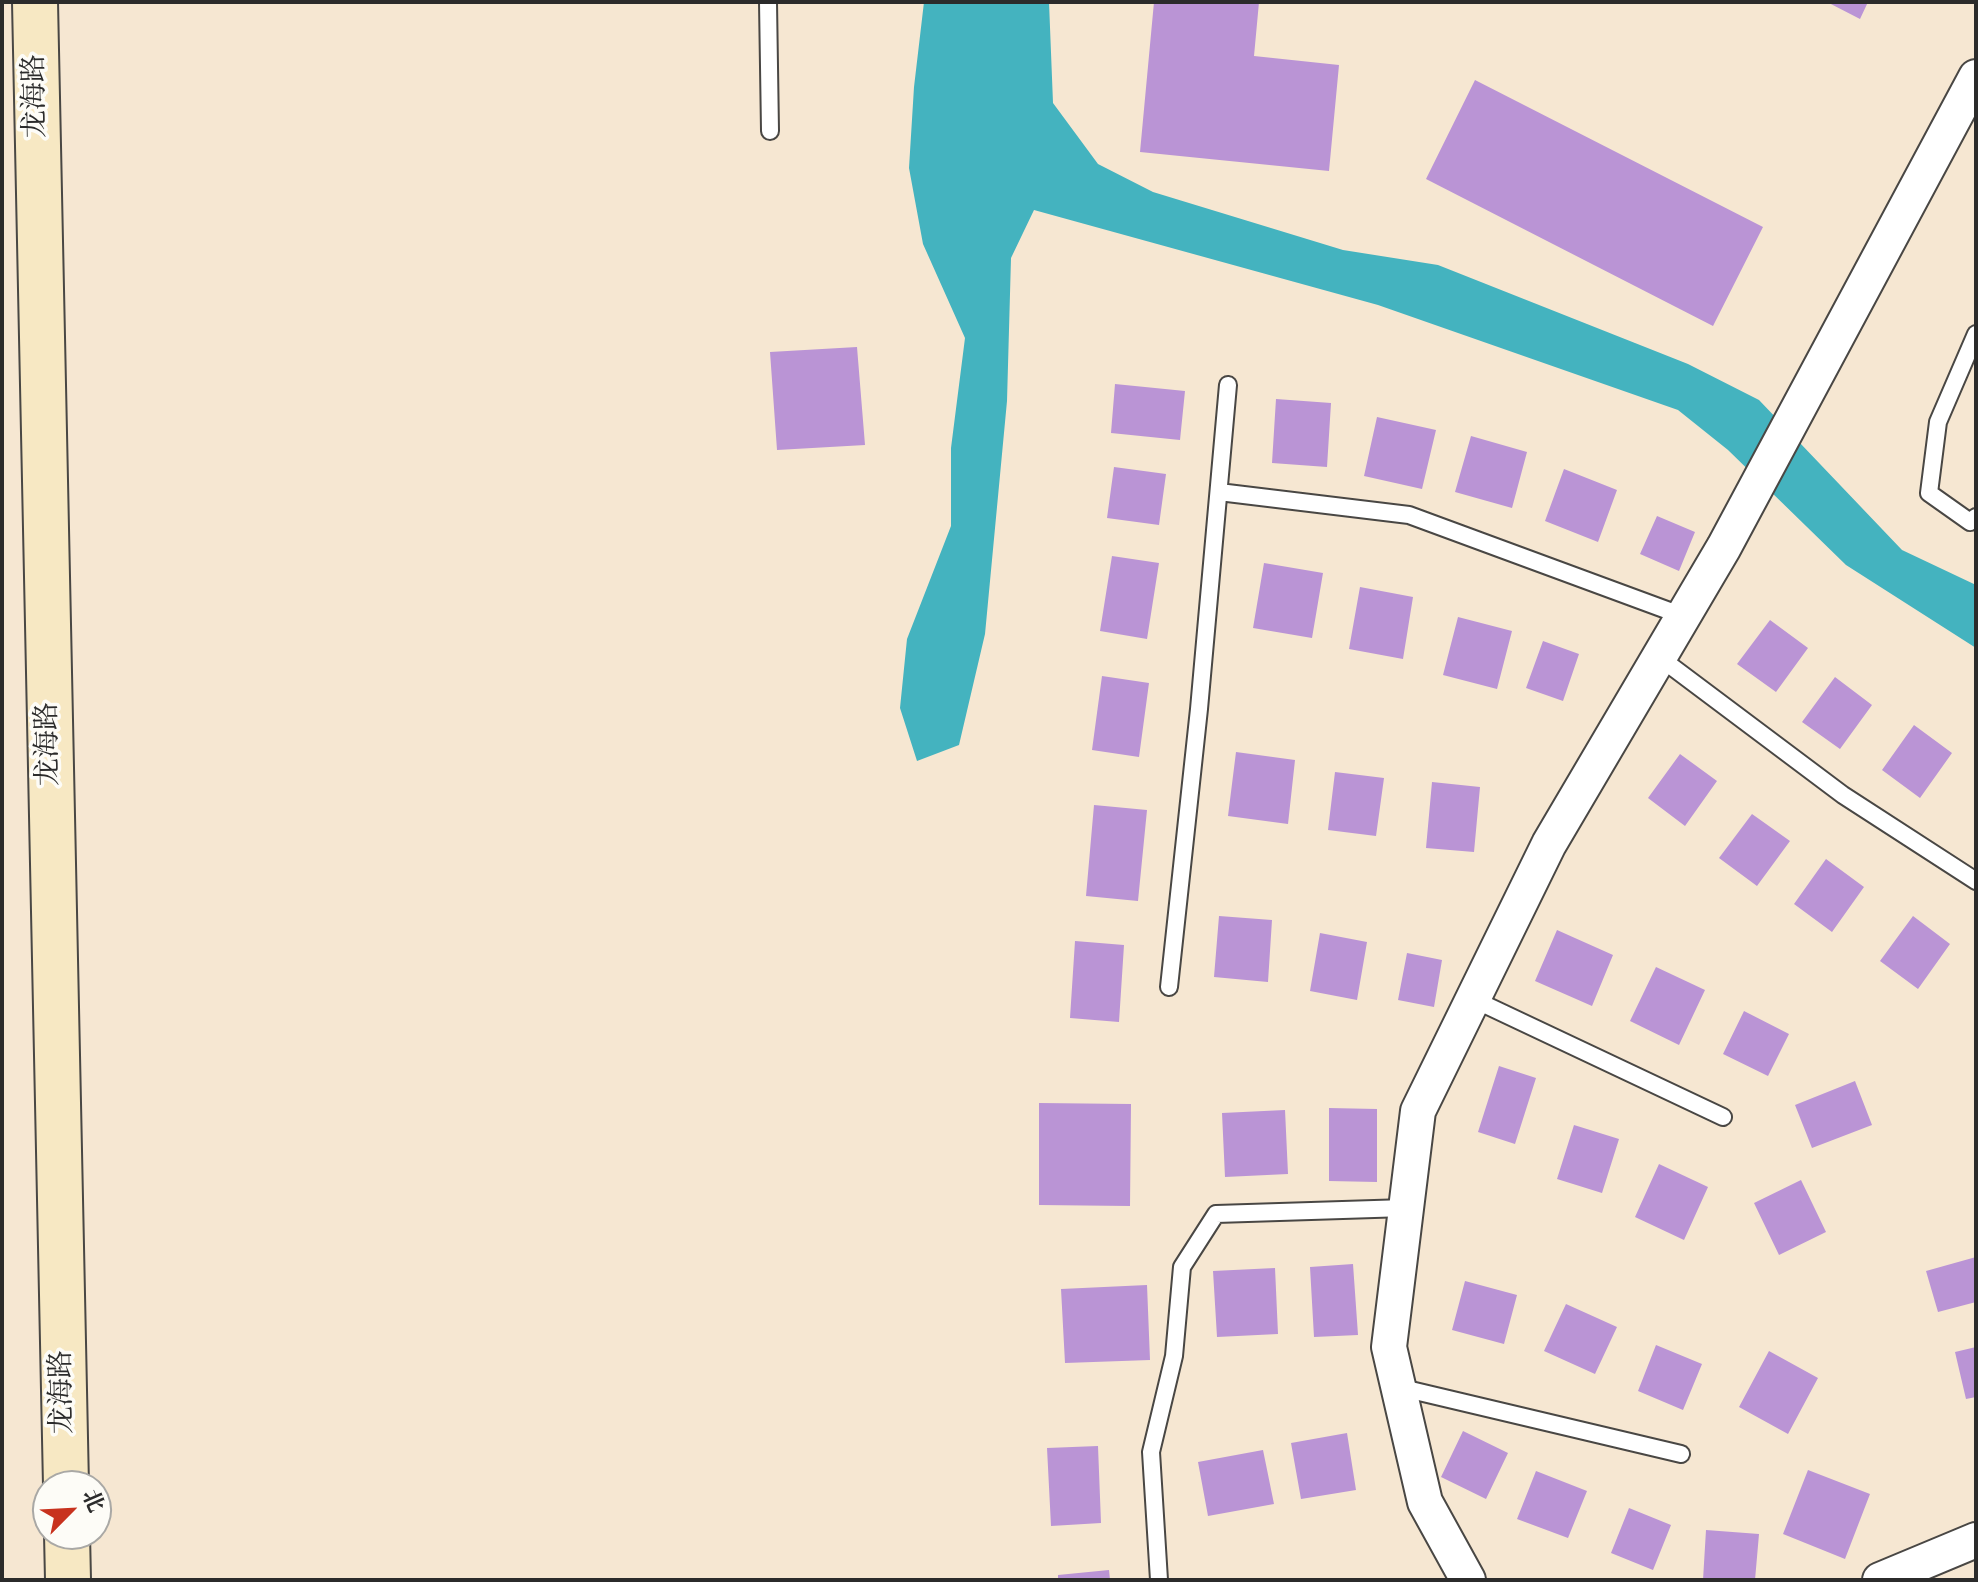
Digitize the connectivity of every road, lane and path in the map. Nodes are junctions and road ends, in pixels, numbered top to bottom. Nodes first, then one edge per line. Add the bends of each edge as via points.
1 (35, 2) edge
2 (768, 2) edge
3 (1976, 77) edge
4 (770, 131) dead end
5 (1976, 334) edge
6 (1228, 385) dead end
7 (1219, 492) junction
8 (1976, 517) edge
9 (1683, 616) junction
10 (1659, 657) junction
11 (1976, 881) edge
12 (1169, 987) dead end
13 (1473, 999) junction
14 (1723, 1117) dead end
15 (1406, 1208) junction
16 (1398, 1387) junction
17 (1681, 1454) dead end
18 (66, 1470) edge
19 (1976, 1540) edge
20 (67, 1550) edge
21 (68, 1580) edge
22 (1159, 1580) edge
23 (1468, 1580) edge
24 (1880, 1580) edge

1 - 18 street, 龙海路
2 - 4 lane
3 - 9 street
5 - 8 lane via 1938,422 1929,493 1970,522
6 - 7 lane
7 - 9 lane via 1409,515
7 - 12 lane
9 - 10 street
10 - 11 lane via 1843,795
10 - 13 street via 1549,844
13 - 14 lane
13 - 15 street via 1418,1111
15 - 16 street via 1389,1347
15 - 22 lane via 1216,1214 1182,1267 1174,1356 1151,1452
16 - 17 lane
16 - 23 street via 1425,1502
19 - 24 street
20 - 21 street

